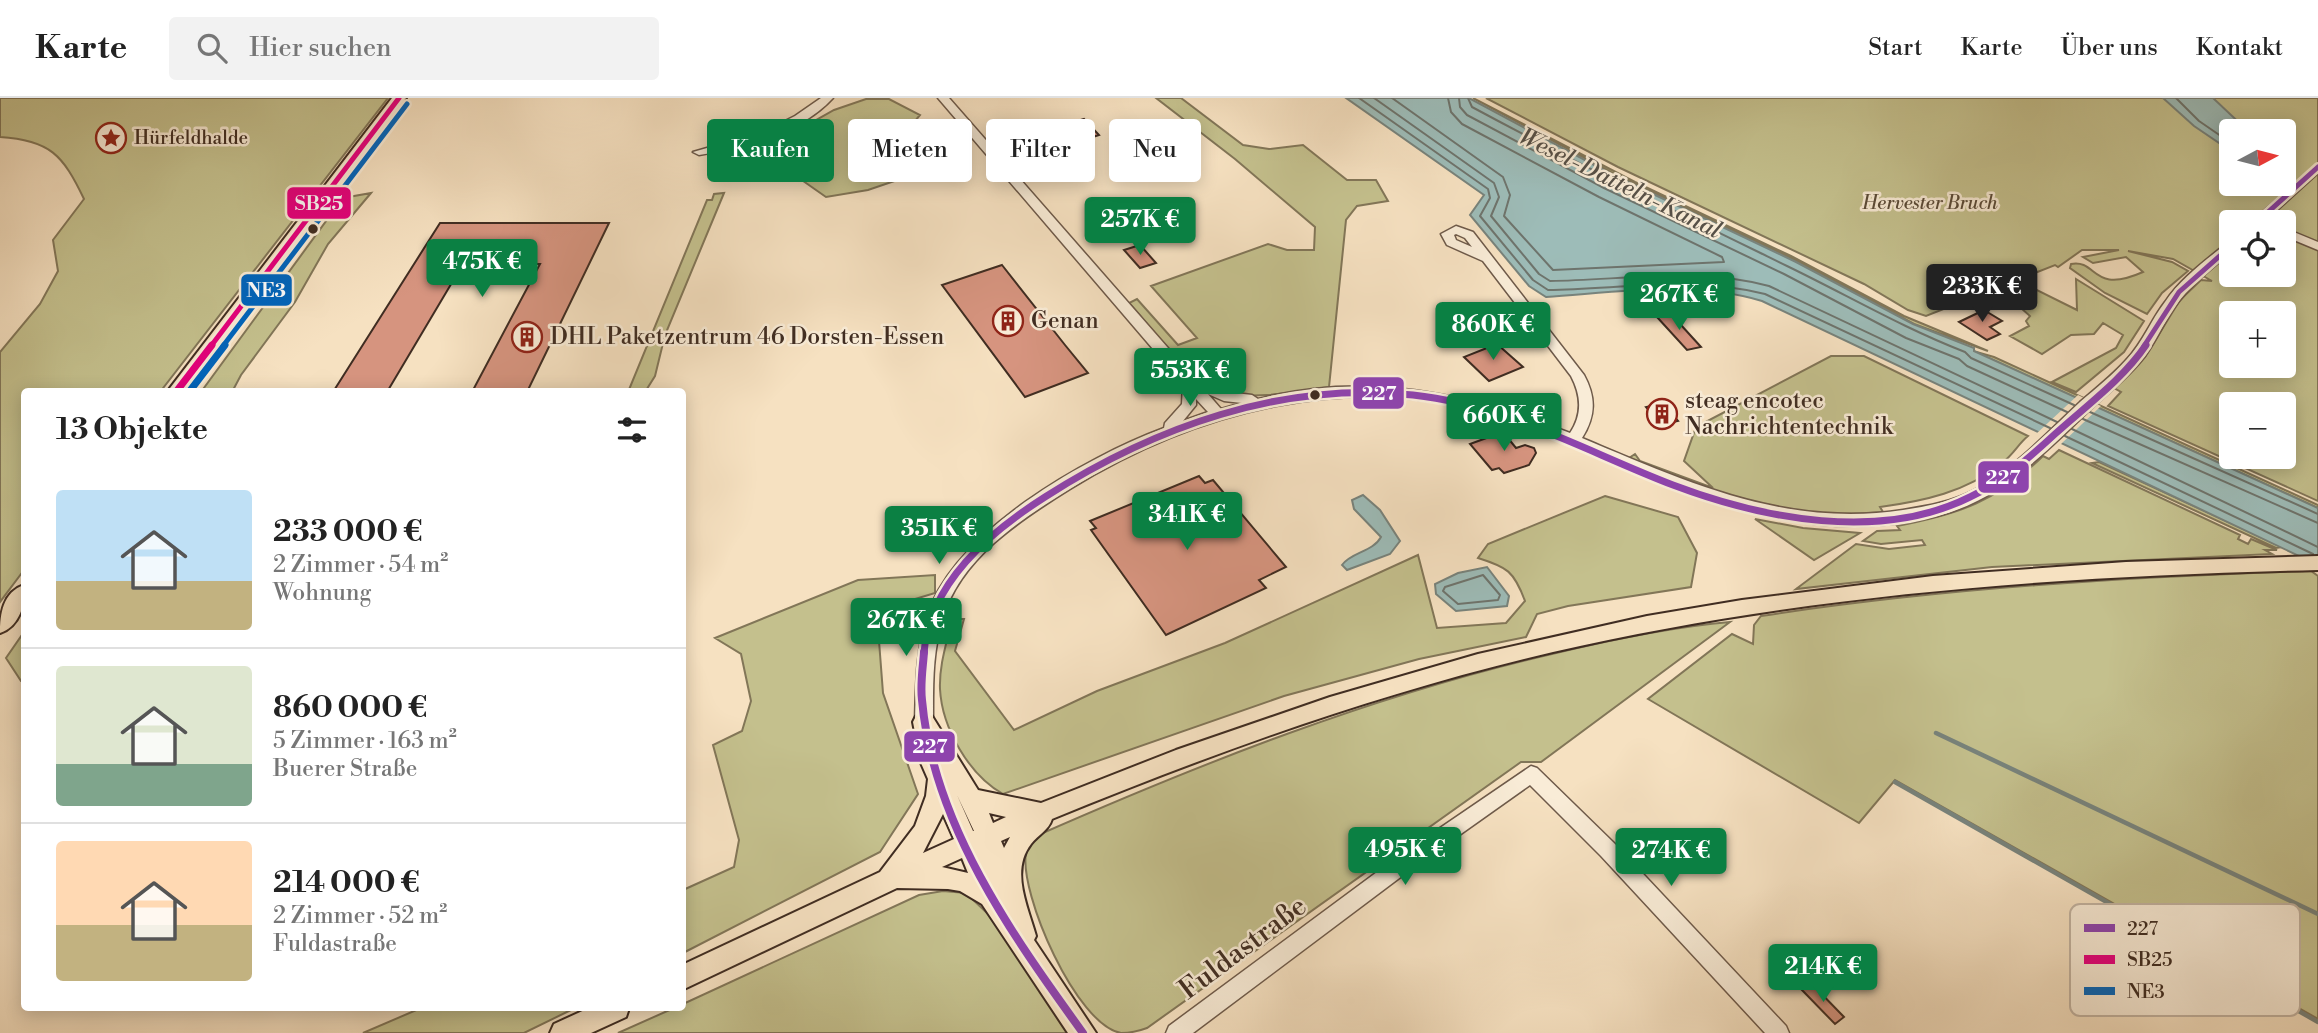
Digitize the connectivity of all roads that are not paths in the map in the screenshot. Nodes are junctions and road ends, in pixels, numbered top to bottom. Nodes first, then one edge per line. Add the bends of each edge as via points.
1 (399, 98) edge
2 (828, 98) edge
3 (943, 98) edge
4 (699, 152) dead end
5 (2318, 167) edge
6 (2271, 210) edge
7 (2296, 237) edge
8 (2318, 246) edge
9 (2219, 257) edge
10 (1488, 259) dead end
11 (1190, 381) junction
12 (179, 388) edge
13 (1268, 401) junction
14 (1217, 414) junction
15 (1166, 431) junction
16 (1572, 441) junction
17 (2318, 562) edge
18 (21, 597) edge
19 (0, 625) edge
20 (924, 722) junction
21 (938, 777) junction
22 (971, 798) junction
23 (1068, 804) junction
24 (1044, 813) junction
25 (977, 840) junction
26 (887, 881) junction
27 (1001, 895) junction
28 (686, 976) edge
29 (611, 1011) edge
30 (563, 1033) edge
31 (1083, 1033) edge
32 (1176, 1033) edge
33 (1779, 1033) edge

1 - 12 main road
2 - 4 street via 765,135
3 - 11 street
5 - 6 street
7 - 8 street
9 - 16 street via 2179,292 2138,356 2004,480 1968,500 1909,516 1843,520 1765,512 1718,500
10 - 16 street via 1582,381 1587,415
11 - 13 street via 1231,398
11 - 14 street
11 - 15 street via 1187,409
13 - 14 street
13 - 16 street via 1334,393 1426,397 1502,412
14 - 15 street
15 - 20 street via 1096,464 1040,501 982,546 956,575 939,602 929,638
17 - 23 main road via 2041,574 1725,610 1552,644 1403,685 1231,742
18 - 19 main road
20 - 21 main road
20 - 22 main road
21 - 25 main road
21 - 26 main road via 935,811 911,853
22 - 24 main road
22 - 25 main road
23 - 24 main road
23 - 27 main road via 1028,829 1016,844
24 - 25 main road
25 - 26 main road
25 - 27 main road
26 - 27 main road via 952,876
26 - 28 main road
27 - 31 main road via 1030,956
29 - 30 main road
32 - 33 street, Fuldastraße via 1531,774

